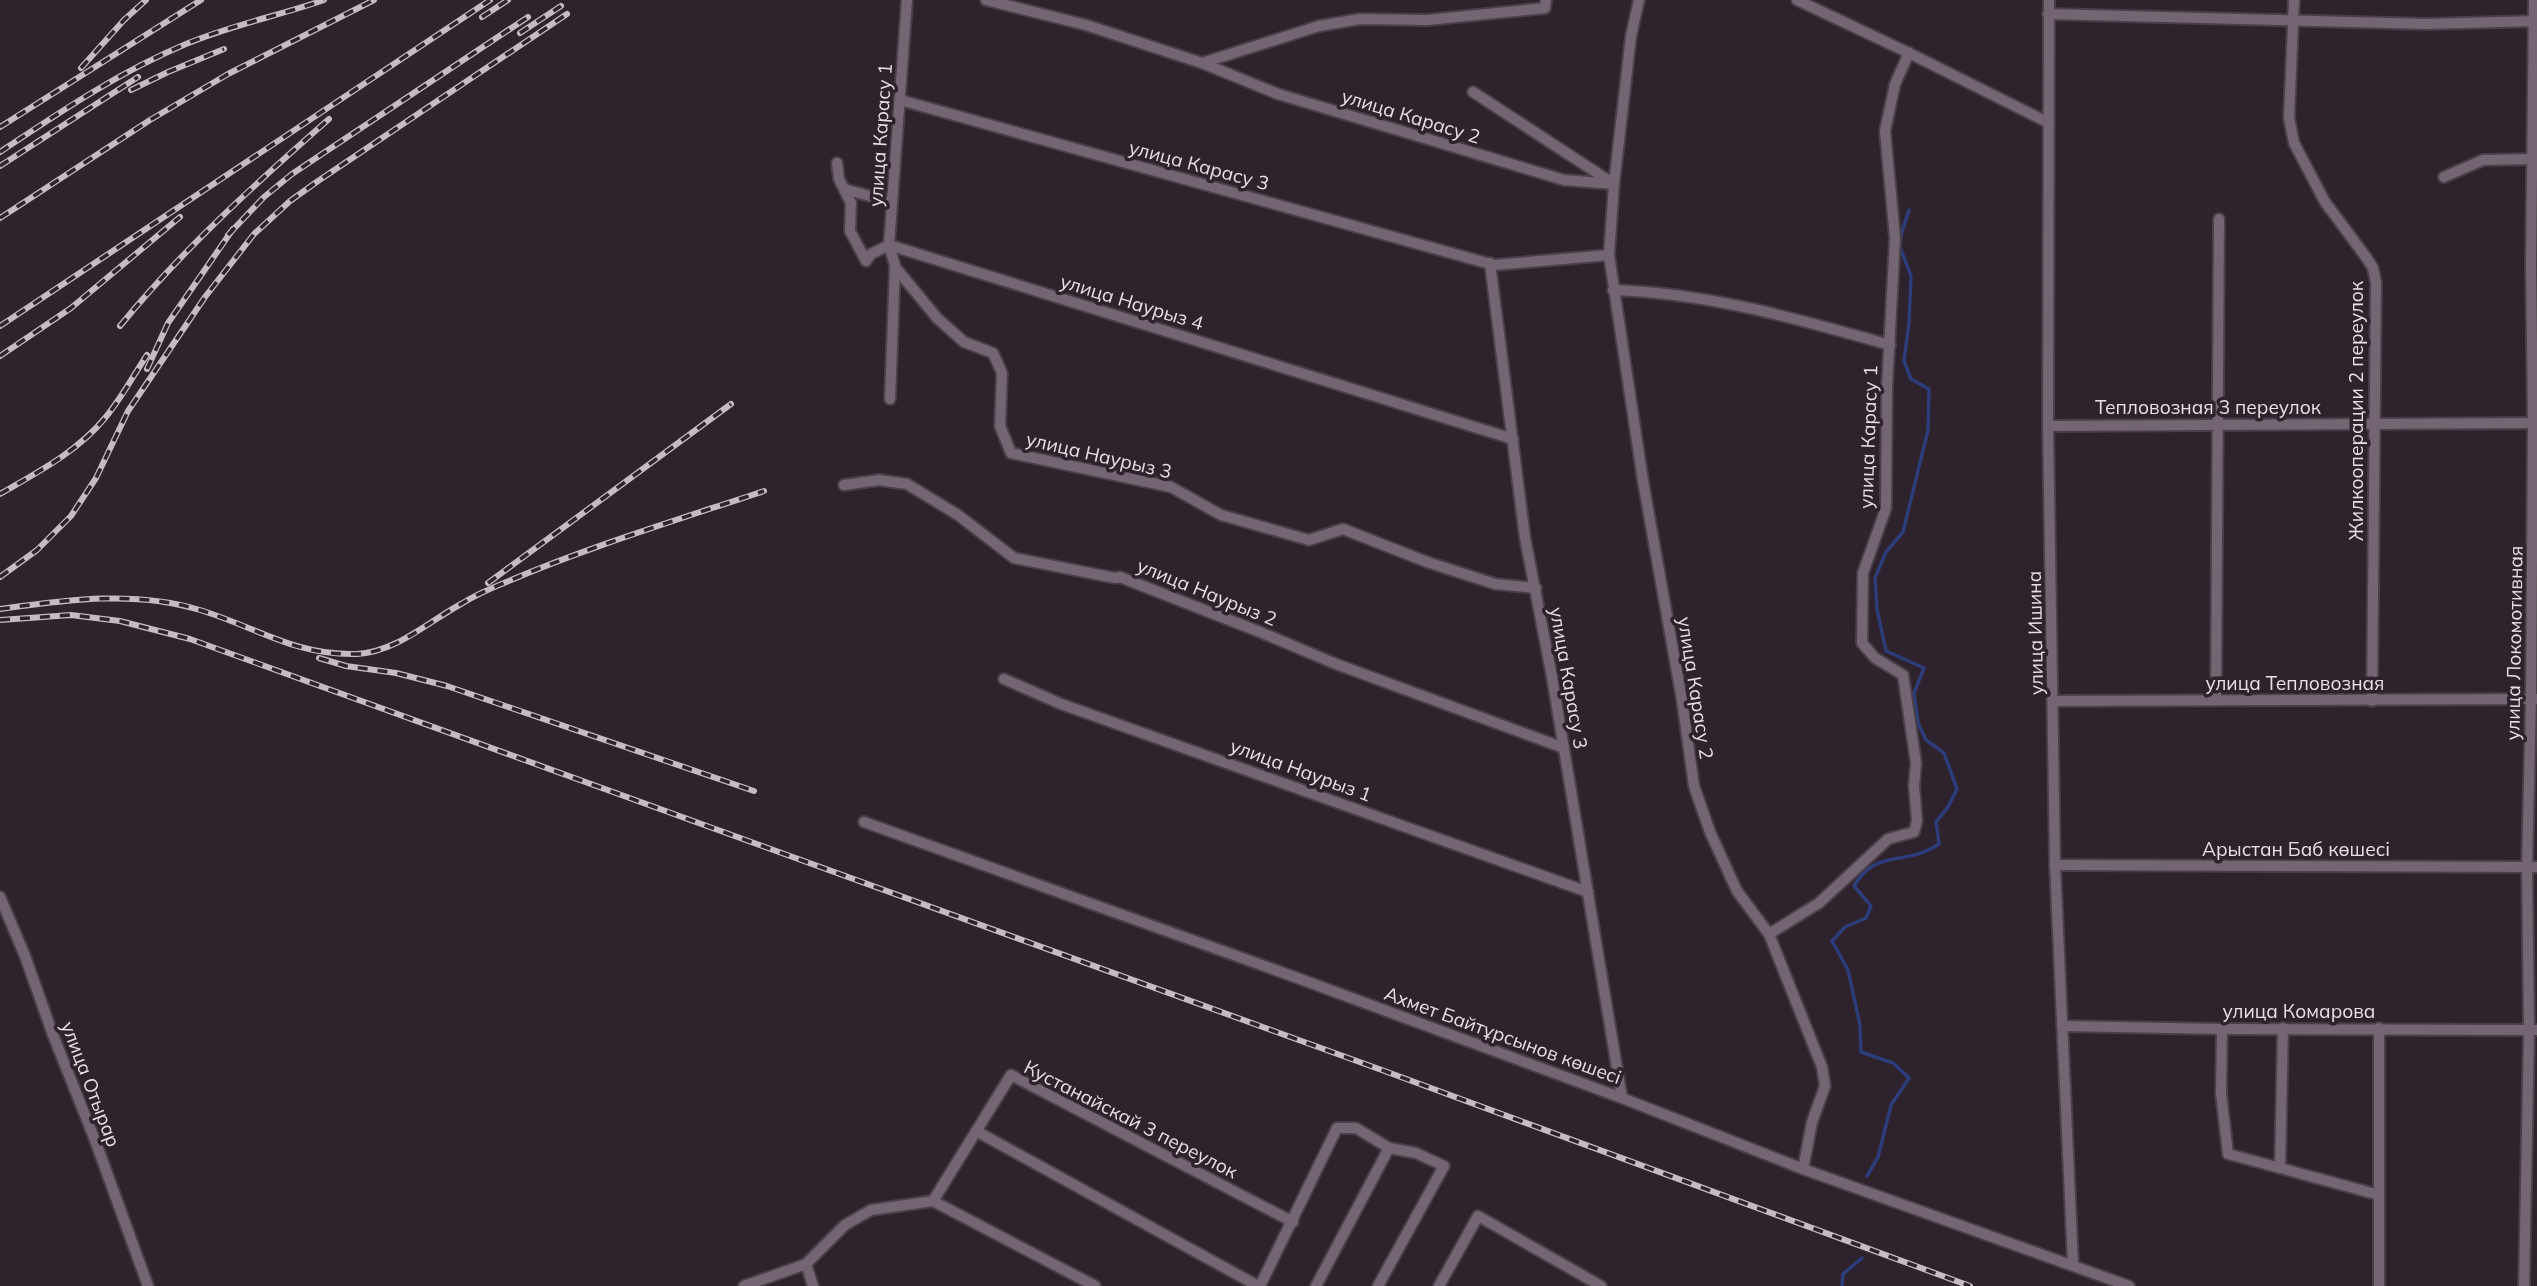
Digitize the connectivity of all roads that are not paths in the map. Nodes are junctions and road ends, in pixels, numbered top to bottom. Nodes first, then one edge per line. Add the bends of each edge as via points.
1 (907, 0) edge
2 (986, 0) edge
3 (1546, 0) edge
4 (1639, 0) edge
5 (1797, 0) edge
6 (2049, 0) edge
7 (2294, 0) edge
8 (2534, 0) edge
9 (2048, 14) junction
10 (2294, 19) junction
11 (2535, 22) edge
12 (1909, 53) junction
13 (1202, 62) junction
14 (1473, 92) dead end
15 (900, 100) junction
16 (2049, 123) junction
17 (2535, 159) edge
18 (837, 163) dead end
19 (2444, 177) dead end
20 (1614, 184) junction
21 (844, 188) junction
22 (892, 202) junction
23 (2219, 219) dead end
24 (889, 245) junction
25 (1609, 255) junction
26 (1490, 263) junction
27 (895, 266) junction
28 (2534, 266) edge
29 (1613, 290) junction
30 (1890, 345) junction
31 (890, 399) dead end
32 (2217, 423) junction
33 (2535, 423) edge
34 (2374, 425) junction
35 (2048, 426) junction
36 (1513, 439) junction
37 (844, 485) dead end
38 (1536, 588) junction
39 (1004, 679) dead end
40 (2534, 699) edge
41 (2054, 701) junction
42 (2216, 701) junction
43 (2372, 701) junction
44 (1564, 748) junction
45 (864, 822) dead end
46 (2055, 864) junction
47 (2532, 867) edge
48 (1588, 892) junction
49 (0, 897) edge
50 (1769, 934) junction
51 (2062, 1026) junction
52 (2283, 1028) junction
53 (2379, 1028) junction
54 (2222, 1029) junction
55 (2533, 1030) edge
56 (1622, 1097) junction
57 (976, 1131) junction
58 (1389, 1148) junction
59 (2280, 1168) junction
60 (1804, 1169) junction
61 (2379, 1195) junction
62 (933, 1200) junction
63 (1293, 1222) junction
64 (806, 1264) junction
65 (2073, 1264) junction
66 (148, 1286) edge
67 (744, 1286) edge
68 (813, 1286) edge
69 (1096, 1286) edge
70 (1259, 1286) edge
71 (1316, 1286) edge
72 (1378, 1286) edge
73 (1439, 1286) edge
74 (1601, 1286) edge
75 (2129, 1286) edge
76 (2379, 1286) edge
77 (2524, 1286) edge

1 - 15 street, улица Карасу 1
2 - 13 street, улица Карасу 2 via 1086,25
3 - 13 street via 1545,8 1427,20 1360,19 1319,26
4 - 20 street, улица Карасу 2
5 - 12 street
6 - 9 street, улица Ишина
7 - 10 street, Жилкооперации 2 переулок
8 - 11 street, улица Локомотивная
9 - 10 street
9 - 16 street, улица Ишина
10 - 11 street
10 - 34 street, Жилкооперации 2 переулок via 2289,118 2294,143 2325,202 2373,268 2376,283
11 - 17 street, улица Локомотивная
12 - 16 street
12 - 30 street, улица Карасу 1 via 1895,84 1885,131 1895,238
13 - 20 street, улица Карасу 2 via 1278,94 1564,180
14 - 20 street, улица Карасу 2
15 - 22 street, улица Карасу 1
15 - 26 street, улица Карасу 3
16 - 35 street, улица Ишина
17 - 19 street via 2483,160
17 - 28 street, улица Локомотивная
18 - 21 street
20 - 25 street, улица Карасу 2
21 - 22 street
21 - 24 street via 851,203 850,230 866,261
22 - 24 street, улица Карасу 1
23 - 32 street
24 - 27 street
24 - 36 street, улица Наурыз 4
25 - 26 street, улица Карасу 3
25 - 29 street, улица Карасу 2
26 - 36 street, улица Карасу 3
27 - 31 street
27 - 38 street, улица Наурыз 3 via 937,318 964,342 993,353 1002,373 1000,426 1011,453 1171,487 1221,515 1309,540 1343,529 1495,584
28 - 33 street, улица Локомотивная
29 - 30 street via 1720,301
29 - 50 street, улица Карасу 2 via 1694,786 1737,891
30 - 50 street, улица Карасу 1 via 1886,508 1863,573 1862,643 1875,658 1903,675 1916,763 1917,821 1914,832 1888,839 1819,903
32 - 34 street, Тепловозная 3 переулок
32 - 35 street, Тепловозная 3 переулок
32 - 42 street
33 - 34 street, Тепловозная 3 переулок
33 - 40 street, улица Локомотивная
34 - 43 street, Жилкооперации 2 переулок
35 - 41 street, улица Ишина
36 - 38 street, улица Карасу 3
37 - 44 street, улица Наурыз 2 via 879,480 907,484 958,514 1014,558 1120,577 1336,664
38 - 44 street, улица Карасу 3
39 - 48 street, улица Наурыз 1 via 1060,704
40 - 43 street, улица Тепловозная
40 - 47 street, улица Локомотивная
41 - 42 street, улица Тепловозная
41 - 46 street, улица Ишина
42 - 43 street, улица Тепловозная
44 - 48 street, улица Карасу 3
45 - 56 street, Ахмет Байтұрсынов көшесі
46 - 47 street, Арыстан Баб көшесі
46 - 51 street, улица Ишина
47 - 55 street, улица Локомотивная
48 - 56 street, улица Карасу 3
49 - 66 street, улица Отырар
50 - 60 street, улица Карасу 2 via 1822,1067 1825,1086 1812,1122
51 - 54 street, улица Комарова
51 - 65 street, улица Ишина
52 - 53 street, улица Комарова
52 - 54 street, улица Комарова
52 - 59 street
53 - 55 street, улица Комарова
53 - 61 street
54 - 59 street via 2221,1093 2228,1154
55 - 77 street, улица Локомотивная
56 - 60 street, Ахмет Байтұрсынов көшесі
57 - 62 street, Кустанайскай 3 переулок
57 - 63 street, Кустанайскай 3 переулок via 1011,1075
57 - 70 street
58 - 63 street via 1356,1128 1337,1128
58 - 71 street
58 - 72 street via 1416,1153 1444,1166
59 - 61 street
60 - 65 street, Ахмет Байтұрсынов көшесі
61 - 76 street
62 - 64 street via 872,1210 845,1225
62 - 69 street
63 - 70 street
64 - 67 street
64 - 68 street
65 - 75 street, Ахмет Байтұрсынов көшесі
73 - 74 street via 1478,1216

